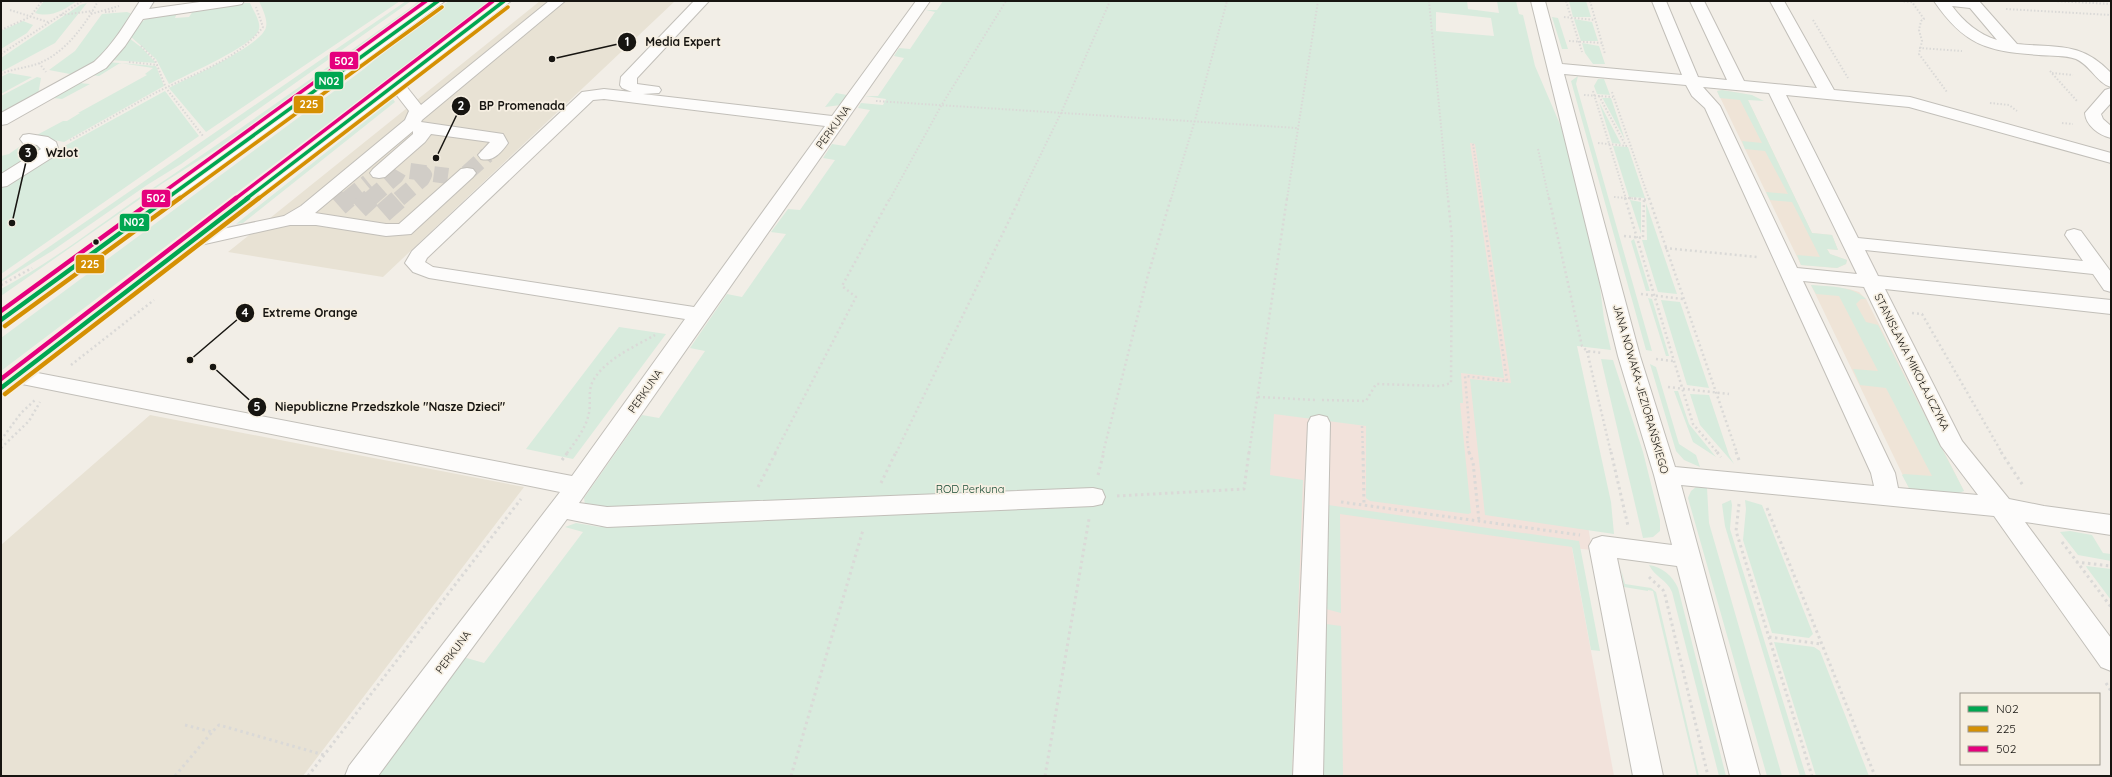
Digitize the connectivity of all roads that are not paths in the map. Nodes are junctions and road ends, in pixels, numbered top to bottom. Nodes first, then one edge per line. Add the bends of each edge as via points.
1 (147, 1) edge
2 (237, 1) edge
3 (438, 1) edge
4 (504, 1) edge
5 (558, 1) edge
6 (702, 1) edge
7 (923, 1) edge
8 (1538, 1) edge
9 (1659, 1) edge
10 (1697, 1) edge
11 (1777, 1) edge
12 (1941, 1) edge
13 (138, 15) junction
14 (2012, 48) junction
15 (1556, 68) junction
16 (1692, 81) junction
17 (2111, 82) edge
18 (396, 84) junction
19 (1738, 86) junction
20 (1775, 90) junction
21 (2111, 93) edge
22 (1829, 95) junction
23 (844, 111) junction
24 (1, 120) edge
25 (417, 122) junction
26 (2111, 133) edge
27 (29, 139) dead end
28 (487, 155) tunnel mouth
29 (2111, 158) edge
30 (386, 168) tunnel mouth
31 (457, 178) tunnel mouth
32 (1, 182) edge
33 (340, 206) tunnel mouth
34 (384, 213) tunnel mouth
35 (359, 217) junction
36 (298, 219) junction
37 (2074, 235) dead end
38 (196, 240) junction
39 (1852, 243) junction
40 (1786, 266) junction
41 (2099, 269) junction
42 (1871, 281) junction
43 (2111, 286) edge
44 (2111, 307) edge
45 (689, 314) junction
46 (1, 320) edge
47 (9, 382) edge
48 (1319, 423) dead end
49 (1666, 475) junction
50 (578, 486) junction
51 (1093, 497) road end
52 (1888, 497) junction
53 (2001, 507) junction
54 (561, 509) junction
55 (2111, 525) edge
56 (1687, 557) junction
57 (2107, 669) edge
58 (360, 776) edge
59 (1308, 776) edge
60 (1648, 776) edge
61 (1745, 776) edge

1 - 13 street
2 - 13 street
3 - 46 street
4 - 18 street
5 - 25 street
6 - 23 street via 632,73 627,81 628,85 634,88
7 - 23 street, PERKUNA
8 - 15 street, JANA NOWAKA-JEZIORAŃSKIEGO
9 - 16 street
10 - 19 street
11 - 22 street
12 - 14 street via 1968,34 1983,41
12 - 14 street via 1976,6
13 - 24 street via 106,60
14 - 17 street via 2081,56 2091,61
15 - 16 street
15 - 49 street, JANA NOWAKA-JEZIORAŃSKIEGO via 1629,356
16 - 19 street
16 - 40 street via 1698,93 1712,106
18 - 25 street via 416,108
18 - 38 street
19 - 20 street
20 - 22 street
20 - 39 street, STANISŁAWA MIKOŁAJCZYKA
21 - 26 street via 2093,113 2096,122
22 - 29 street via 1910,102
23 - 45 street, PERKUNA
23 - 45 street via 588,95 419,255 415,263 429,272
25 - 28 street via 497,138 499,143
25 - 30 street via 423,133
25 - 36 street
27 - 32 street via 42,141 50,146 50,151
31 - 35 street via 404,230 395,231
33 - 36 street via 332,211
34 - 35 street via 367,225
35 - 36 street via 329,221
36 - 38 street
37 - 41 street
38 - 47 street
39 - 41 street
39 - 42 street, STANISŁAWA MIKOŁAJCZYKA
40 - 42 street
40 - 52 street via 1883,473
41 - 43 street
42 - 44 street
42 - 53 street, STANISŁAWA MIKOŁAJCZYKA via 1953,446
45 - 50 street, PERKUNA
47 - 50 street via 53,383
48 - 59 street
49 - 52 street via 1729,474
49 - 56 street, JANA NOWAKA-JEZIORAŃSKIEGO
50 - 54 street, PERKUNA
51 - 54 street via 607,517
52 - 53 street
53 - 55 street
53 - 57 street, STANISŁAWA MIKOŁAJCZYKA
54 - 58 street, PERKUNA
56 - 60 street via 1602,546
56 - 61 street, JANA NOWAKA-JEZIORAŃSKIEGO

